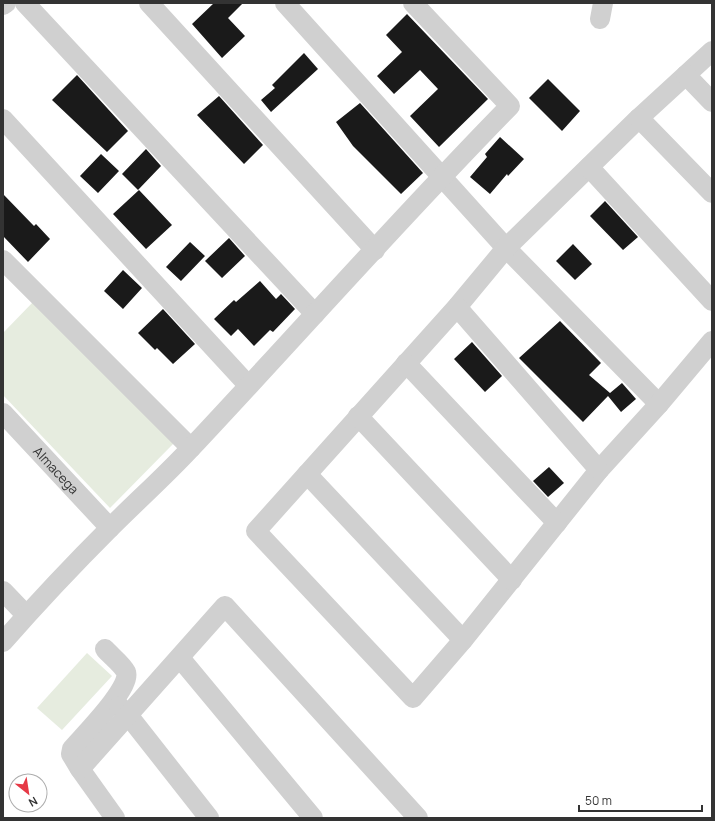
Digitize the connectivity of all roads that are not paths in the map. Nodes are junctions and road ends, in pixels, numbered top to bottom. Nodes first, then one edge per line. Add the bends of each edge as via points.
1 (6, 3) edge
2 (25, 3) edge
3 (149, 3) edge
4 (285, 3) edge
5 (413, 3) edge
6 (3, 6) edge
7 (712, 51) edge
8 (686, 75) junction
9 (712, 102) edge
10 (639, 118) junction
11 (3, 119) edge
12 (589, 167) junction
13 (441, 176) junction
14 (712, 193) edge
15 (506, 248) junction
16 (375, 250) junction
17 (3, 260) edge
18 (712, 301) edge
19 (457, 307) junction
20 (314, 314) junction
21 (712, 341) edge
22 (406, 362) junction
23 (248, 384) junction
24 (659, 404) junction
25 (3, 413) edge
26 (358, 416) junction
27 (191, 448) junction
28 (599, 470) junction
29 (307, 474) junction
30 (557, 523) junction
31 (110, 528) junction
32 (512, 580) junction
33 (3, 591) edge
34 (26, 615) junction
35 (463, 640) junction
36 (3, 642) edge
37 (105, 649) dead end
38 (180, 658) junction
39 (114, 702) junction
40 (128, 715) junction
41 (80, 769) junction
42 (115, 818) edge
43 (209, 818) edge
44 (312, 818) edge
45 (418, 818) edge

1 - 6 street
2 - 20 street
3 - 16 street
4 - 13 street
5 - 13 street via 510,106
7 - 8 street
8 - 9 street
8 - 10 street
10 - 12 street
10 - 14 street
11 - 23 street
12 - 15 street
12 - 18 street
13 - 15 street
13 - 16 street
15 - 19 street
15 - 24 street
16 - 20 street
17 - 27 street
19 - 22 street
19 - 28 street
20 - 23 street
21 - 24 street
22 - 26 street
22 - 30 street
23 - 27 street
24 - 28 street
25 - 31 street, Almacega
26 - 29 street
26 - 32 street
27 - 31 street
28 - 30 street
29 - 35 street
29 - 35 street via 256,531 413,698
30 - 32 street
31 - 34 street
32 - 35 street
33 - 34 street
34 - 36 street
37 - 39 street via 126,672 126,680
38 - 40 street
38 - 44 street
38 - 45 street via 224,606
39 - 40 street
39 - 41 street via 72,749 71,754
40 - 41 street
40 - 43 street
41 - 42 street

